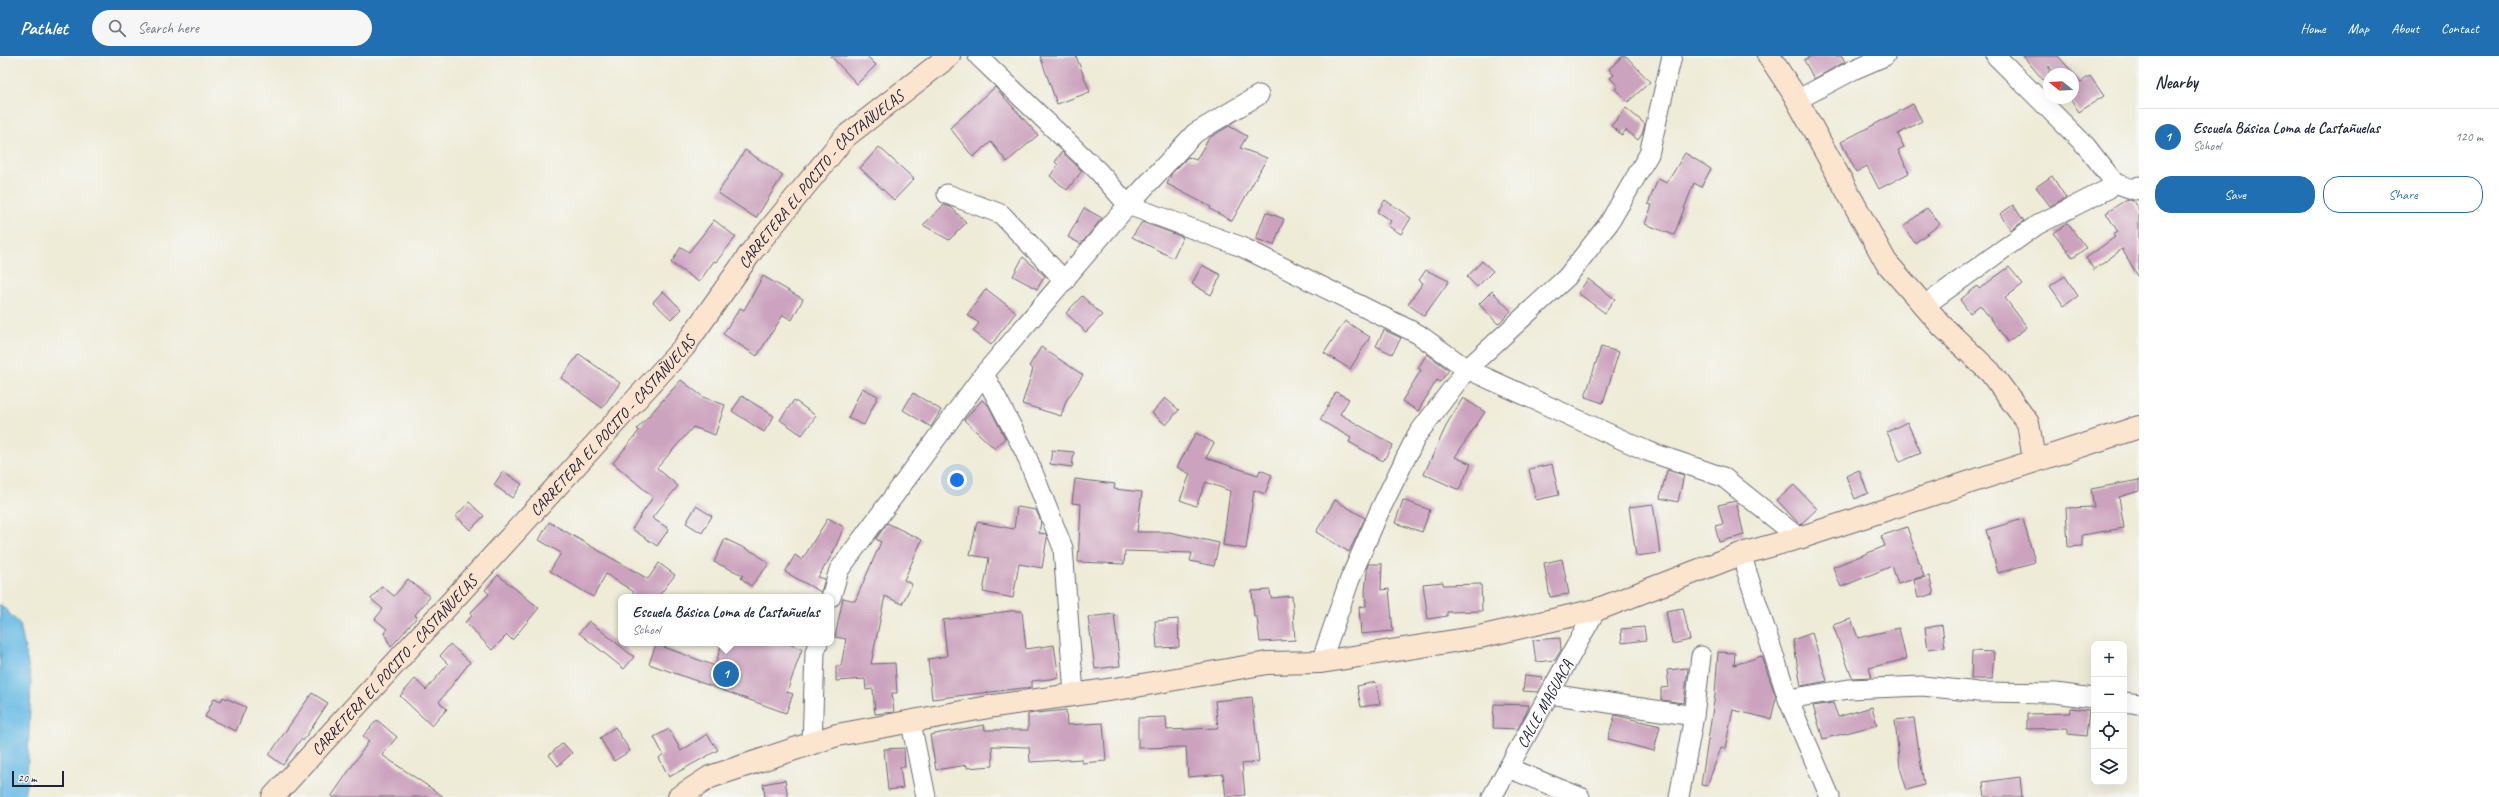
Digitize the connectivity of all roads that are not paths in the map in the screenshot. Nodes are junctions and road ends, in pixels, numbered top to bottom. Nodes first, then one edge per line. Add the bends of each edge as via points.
1 (949, 56) edge
2 (978, 56) edge
3 (1672, 56) edge
4 (1769, 56) edge
5 (1885, 56) edge
6 (1996, 56) edge
7 (1259, 95) dead end
8 (1797, 100) junction
9 (2115, 183) junction
10 (2138, 191) edge
11 (947, 194) dead end
12 (1128, 205) junction
13 (1065, 281) junction
14 (1924, 306) junction
15 (1467, 369) junction
16 (984, 374) junction
17 (2139, 427) edge
18 (2034, 460) junction
19 (1799, 538) junction
20 (1741, 554) junction
21 (832, 594) edge
22 (1596, 610) junction
23 (817, 646) edge
24 (1701, 656) dead end
25 (1321, 662) junction
26 (1074, 694) junction
27 (1550, 694) junction
28 (2091, 698) edge
29 (1788, 699) junction
30 (2127, 702) edge
31 (2139, 704) edge
32 (1694, 716) junction
33 (911, 723) junction
34 (812, 744) junction
35 (1508, 768) junction
36 (273, 797) edge
37 (679, 797) edge
38 (926, 797) edge
39 (1492, 797) edge
40 (1580, 797) edge
41 (1679, 797) edge
42 (1830, 797) edge

1 - 36 main road, CARRETERA EL POCITO - CASTAÑUELAS via 845,137 752,251 684,347
2 - 12 street via 1098,171
3 - 15 street via 1649,154 1609,223 1567,277
4 - 8 main road
5 - 8 street
6 - 9 street via 2086,146
7 - 12 street via 1195,133
8 - 14 main road via 1886,262
9 - 10 street
9 - 14 street via 2037,225
11 - 13 street via 1001,214
12 - 13 street
12 - 15 street via 1242,247 1418,334
13 - 16 street
14 - 18 main road via 1990,372 2028,423
15 - 19 street via 1647,451 1723,477
15 - 25 street via 1417,435 1400,469 1350,579
16 - 21 street via 839,570
16 - 26 street via 1025,452 1063,548
17 - 18 main road
18 - 19 main road
19 - 20 main road
20 - 22 main road
20 - 29 street
22 - 25 main road via 1479,637
22 - 27 street, CALLE MAGUACA
23 - 34 street
24 - 32 street
25 - 26 main road via 1267,663
26 - 33 main road via 994,706
27 - 32 street
27 - 35 street, CALLE MAGUACA
28 - 29 street via 2055,693 1978,692 1923,686 1849,689
29 - 42 street
30 - 31 street
32 - 41 street
33 - 34 main road via 837,736
33 - 38 street
34 - 37 main road via 710,777
35 - 39 street, CALLE MAGUACA
35 - 40 street

